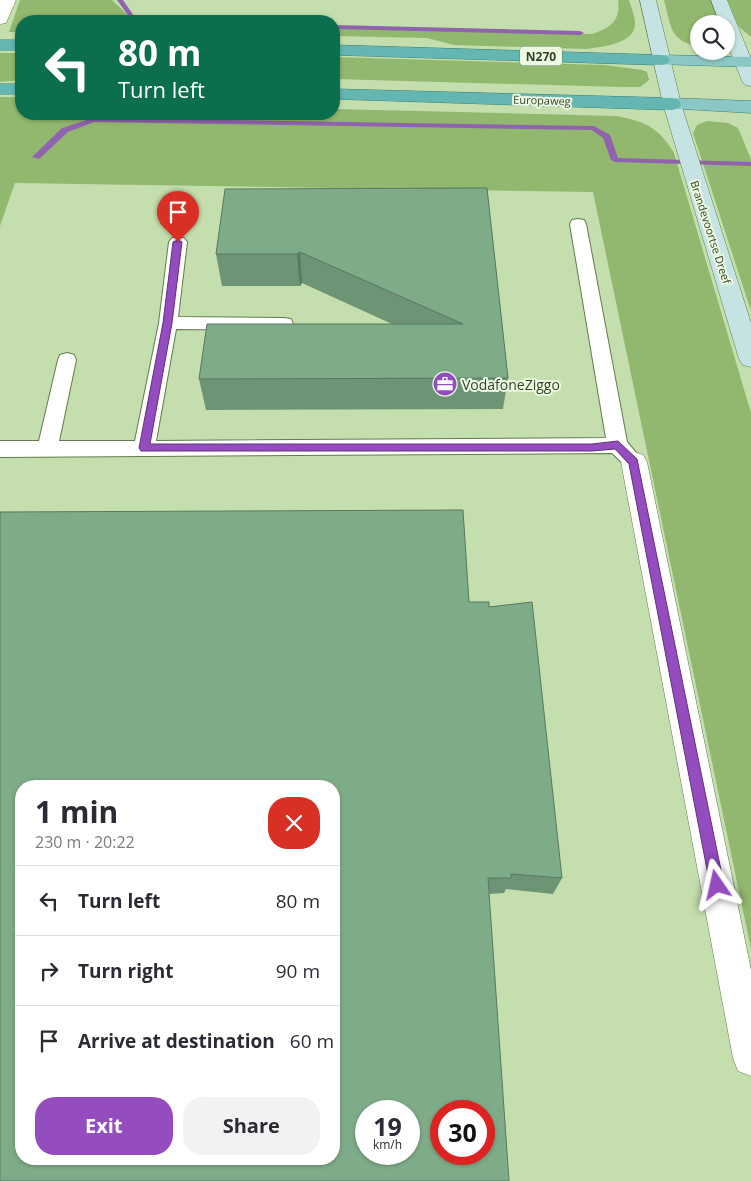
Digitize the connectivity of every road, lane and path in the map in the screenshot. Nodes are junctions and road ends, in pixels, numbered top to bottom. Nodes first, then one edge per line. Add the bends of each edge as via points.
1 (8, 0) edge
2 (648, 0) edge
3 (719, 0) edge
4 (0, 18) edge
5 (0, 45) edge
6 (15, 46) edge
7 (340, 50) edge
8 (661, 60) junction
9 (747, 62) edge
10 (751, 81) edge
11 (0, 89) edge
12 (15, 89) edge
13 (340, 94) edge
14 (672, 104) junction
15 (751, 108) edge
16 (578, 224) dead end
17 (178, 242) dead end
18 (168, 323) junction
19 (301, 324) edge
20 (751, 359) edge
21 (67, 360) dead end
22 (144, 448) junction
23 (0, 449) edge
24 (47, 449) junction
25 (626, 454) junction
26 (751, 1058) edge

1 - 4 street
2 - 8 main road, Brandevoortse Dreef
3 - 9 main road
5 - 6 highway
7 - 8 highway, N270
8 - 9 main road, N270
8 - 14 main road, Brandevoortse Dreef
9 - 10 main road
11 - 12 highway
13 - 14 highway, Europaweg
14 - 15 main road, Europaweg
14 - 20 main road, Brandevoortse Dreef
16 - 25 lane
17 - 18 lane
18 - 19 lane
18 - 22 lane
21 - 24 lane
22 - 24 lane
22 - 25 lane via 592,448
23 - 24 lane
25 - 26 street

